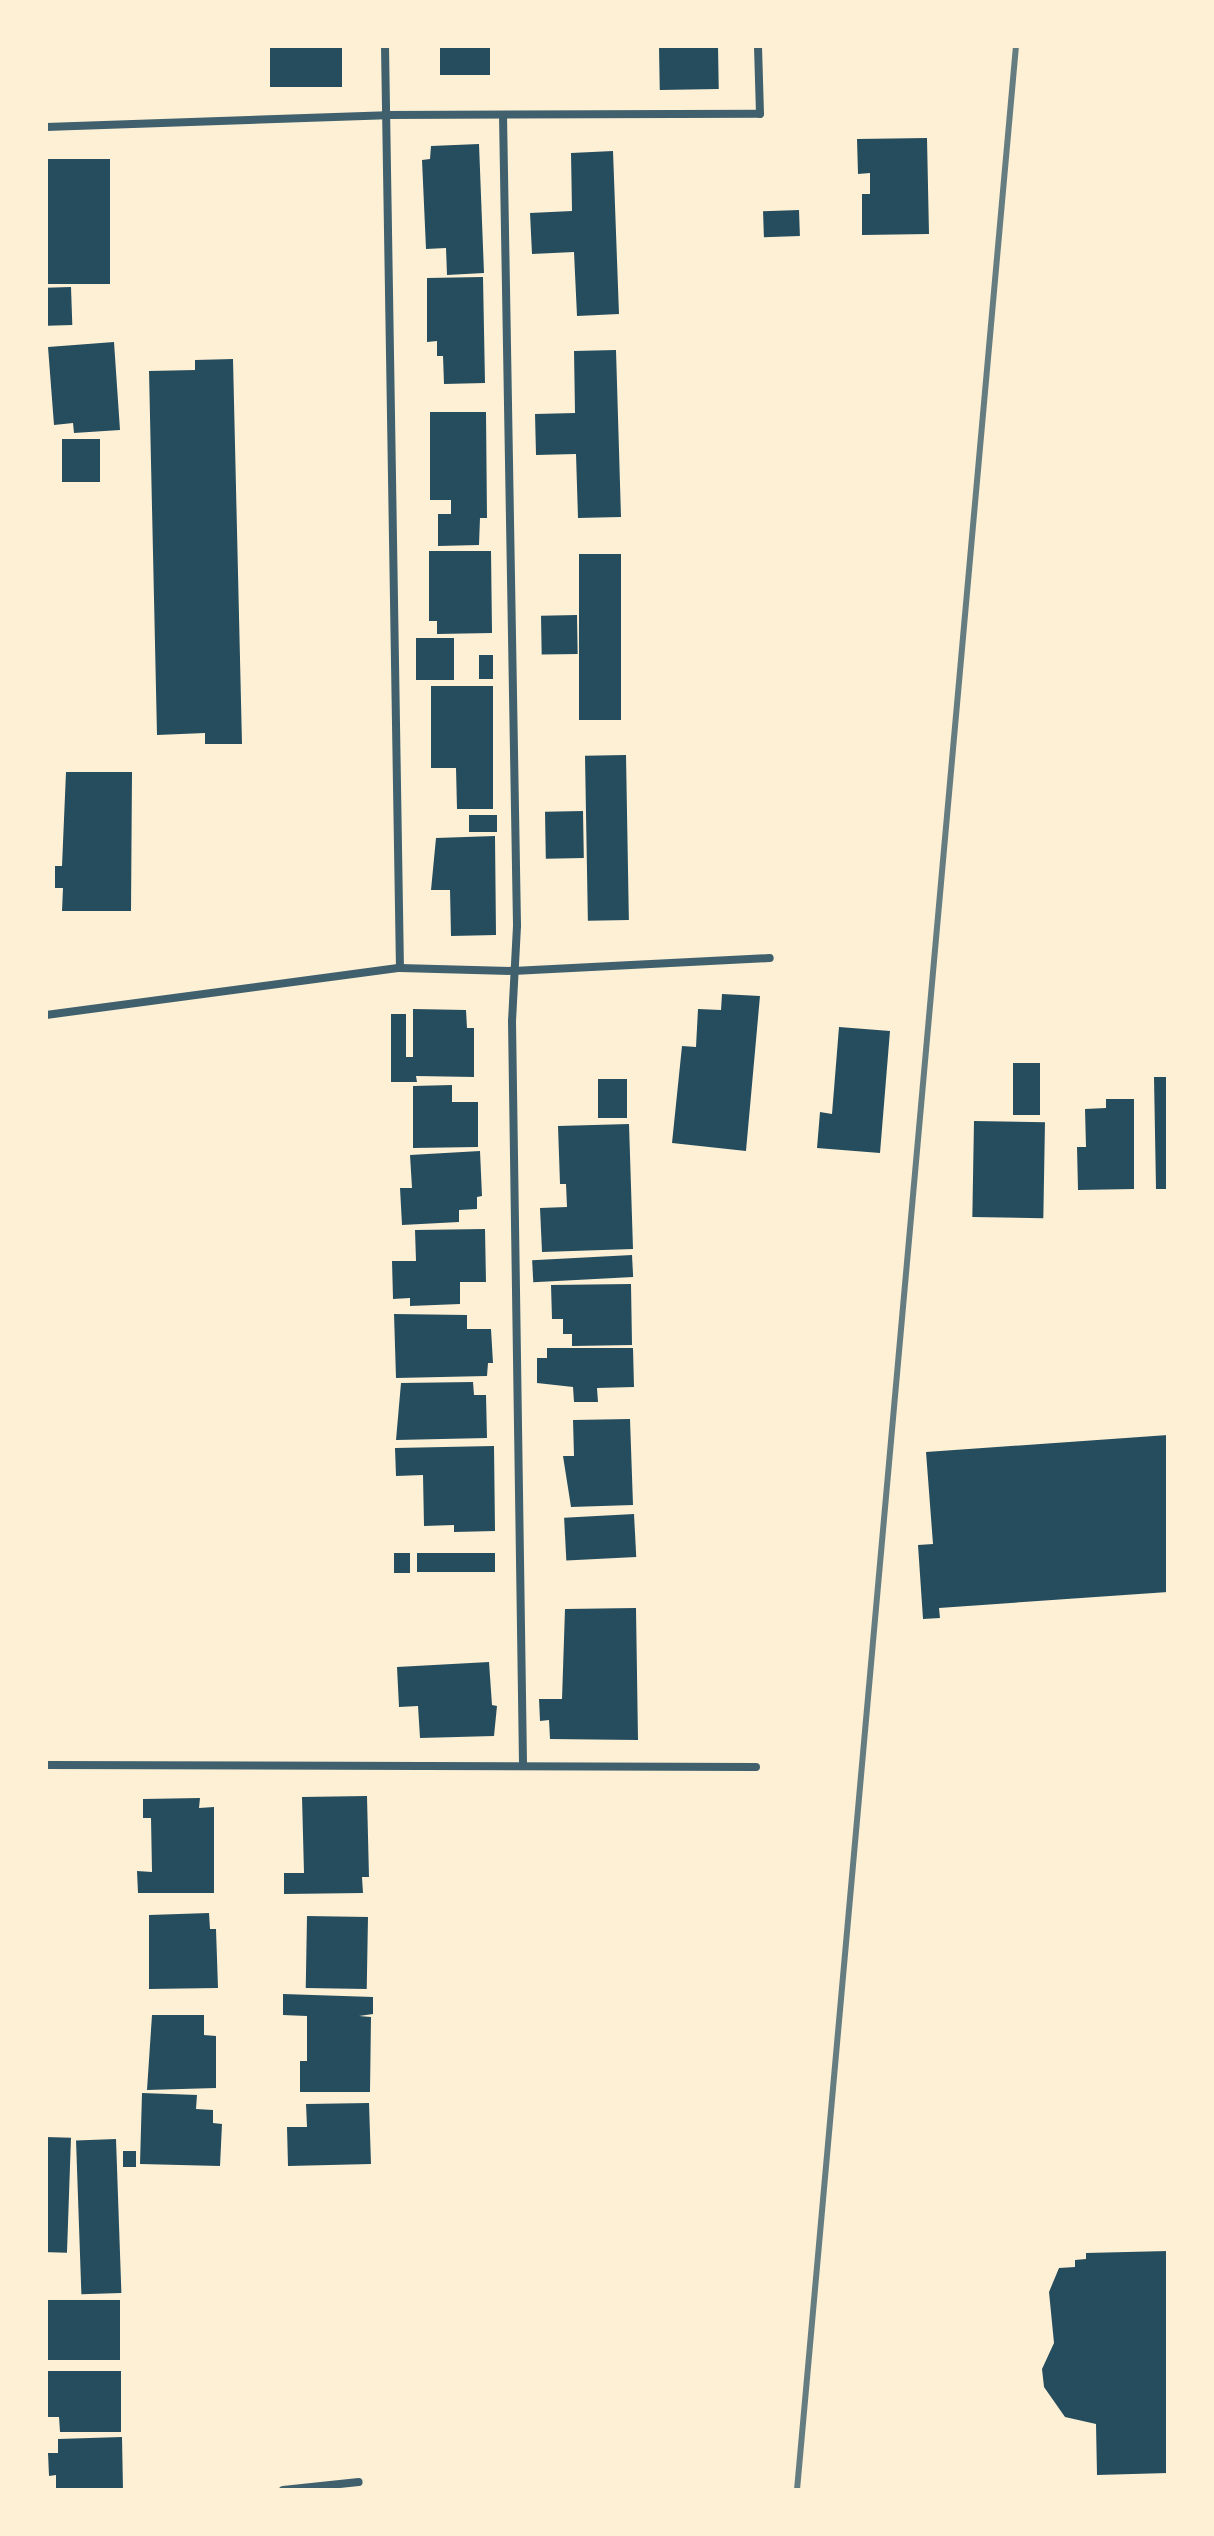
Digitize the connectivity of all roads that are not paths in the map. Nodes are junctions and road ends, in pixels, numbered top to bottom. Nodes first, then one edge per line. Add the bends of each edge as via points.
1 (385, 46) edge
2 (758, 46) edge
3 (386, 115) junction
4 (503, 115) junction
5 (46, 127) edge
6 (770, 958) dead end
7 (400, 968) junction
8 (513, 971) junction
9 (46, 1015) edge
10 (46, 1765) edge
11 (523, 1766) junction
12 (756, 1767) dead end
13 (359, 2482) dead end
14 (283, 2490) edge

1 - 3 street
2 - 4 street via 760,114
3 - 4 street
3 - 5 street
3 - 7 street
4 - 8 street via 517,926
6 - 8 street
7 - 8 street
7 - 9 street
8 - 11 street
10 - 11 street
11 - 12 street
13 - 14 street

